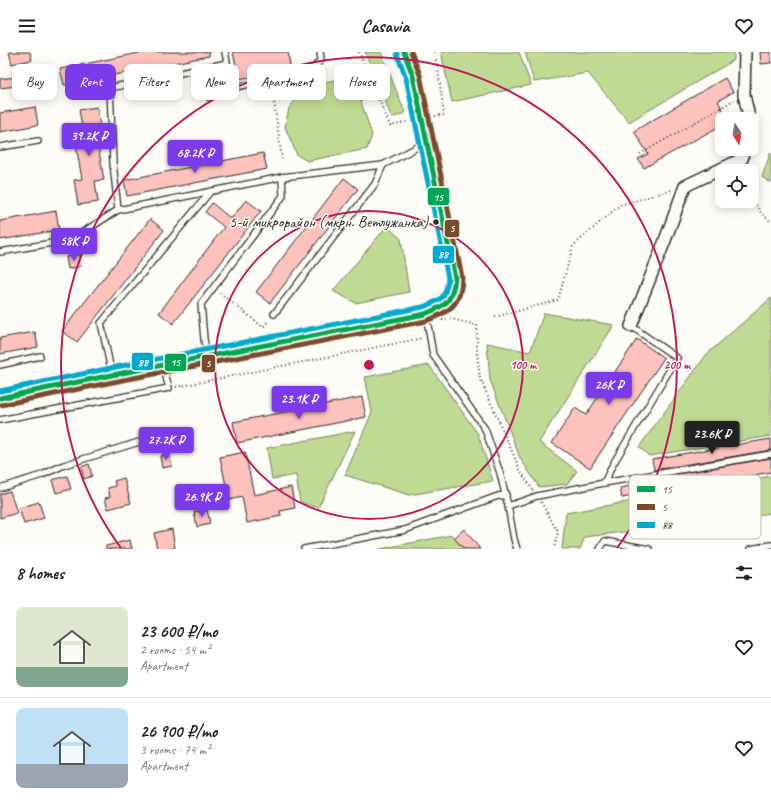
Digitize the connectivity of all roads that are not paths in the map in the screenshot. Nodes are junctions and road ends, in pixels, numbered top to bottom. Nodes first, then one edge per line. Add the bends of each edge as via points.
1 (225, 52) edge
2 (320, 52) edge
3 (404, 52) edge
4 (745, 52) edge
5 (227, 63) junction
6 (748, 112) edge
7 (38, 141) dead end
8 (427, 142) junction
9 (0, 147) edge
10 (742, 156) edge
11 (383, 165) junction
12 (282, 178) junction
13 (210, 192) junction
14 (118, 210) junction
15 (72, 239) dead end
16 (63, 241) dead end
17 (0, 252) edge
18 (274, 314) road end
19 (426, 318) junction
20 (631, 326) joint
21 (40, 356) dead end
22 (208, 357) junction
23 (0, 364) edge
24 (163, 366) junction
25 (112, 375) junction
26 (0, 398) edge
27 (0, 420) edge
28 (139, 442) dead end
29 (771, 454) edge
30 (650, 475) edge
31 (629, 479) edge
32 (604, 483) junction
33 (0, 488) edge
34 (506, 495) junction
35 (508, 506) junction
36 (771, 546) edge
37 (304, 549) edge
38 (517, 549) edge
39 (600, 549) edge
40 (649, 549) edge
41 (751, 549) edge

1 - 5 lane
2 - 5 lane via 321,60 311,70 236,87 231,82
3 - 8 street via 413,76
4 - 6 street via 744,94
5 - 14 lane via 110,88
7 - 9 lane
8 - 11 lane
8 - 19 street via 455,278 450,299
10 - 20 street via 742,159 685,186
11 - 12 lane
11 - 18 lane via 375,184
12 - 13 lane
12 - 22 lane via 283,196 201,304
13 - 14 lane
13 - 25 lane via 101,323
14 - 15 lane
16 - 17 lane
19 - 22 street
19 - 34 lane via 433,355 485,430
20 - 32 lane via 677,358
21 - 23 lane
22 - 24 street
24 - 25 street
24 - 27 lane via 169,388
25 - 26 street
28 - 33 lane
29 - 30 lane
31 - 32 lane
32 - 35 lane via 537,496
34 - 35 lane
34 - 37 lane via 405,530
35 - 38 lane
36 - 41 lane
39 - 40 lane via 605,541

